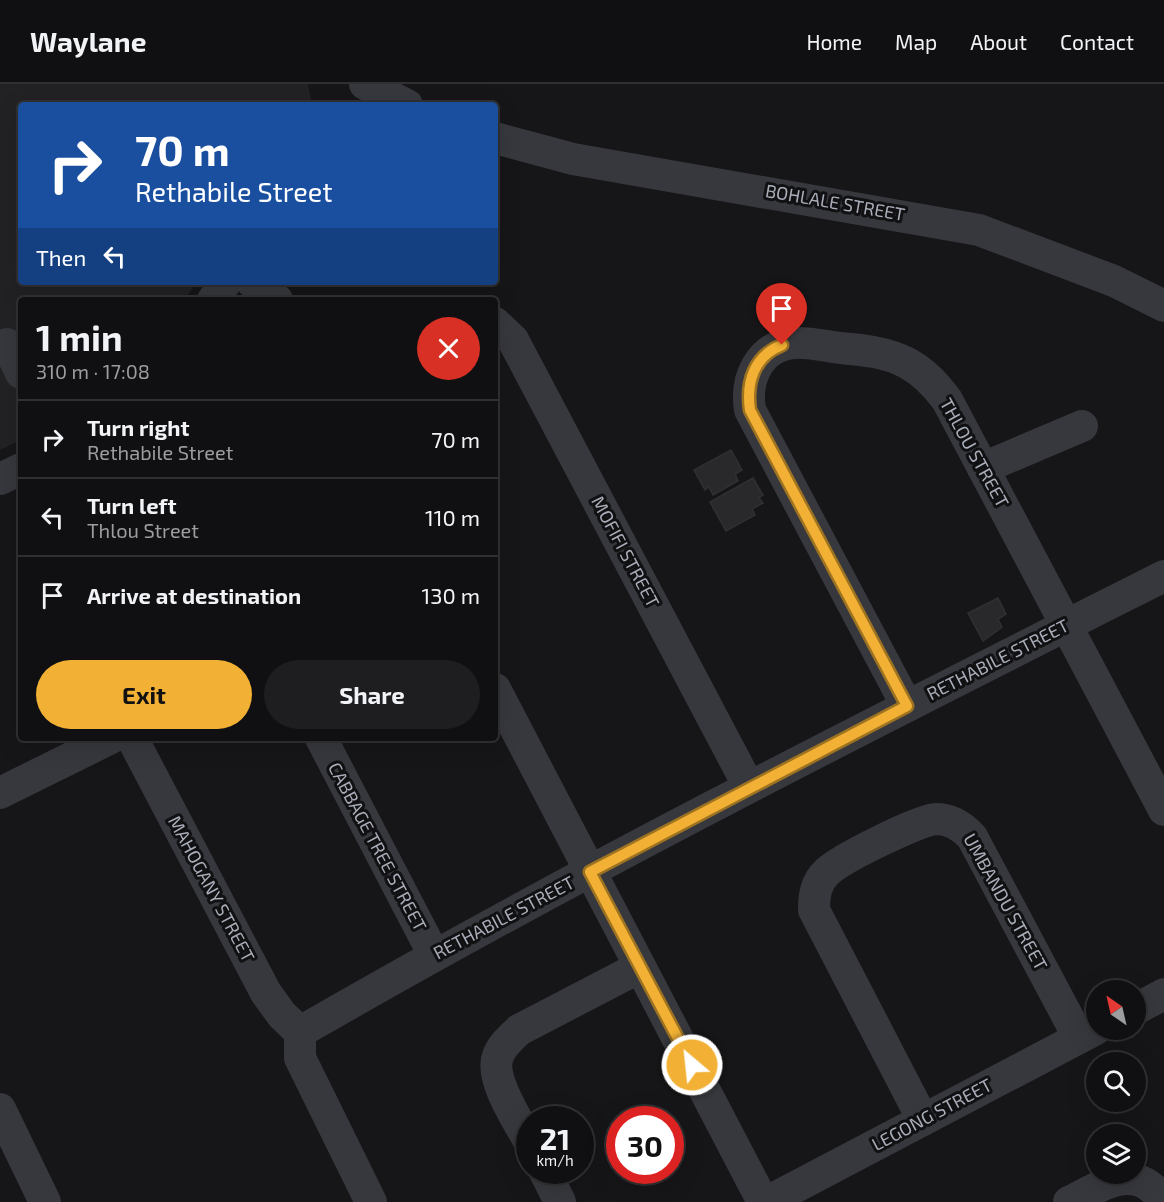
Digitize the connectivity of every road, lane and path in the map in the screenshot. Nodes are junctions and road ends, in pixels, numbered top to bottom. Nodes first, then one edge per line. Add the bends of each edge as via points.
1 (365, 84) edge
2 (352, 102) edge
3 (401, 102) edge
4 (498, 139) edge
5 (256, 285) edge
6 (273, 297) edge
7 (1164, 306) edge
8 (498, 326) edge
9 (7, 344) dead end
10 (18, 367) edge
11 (1082, 426) dead end
12 (984, 468) junction
13 (18, 470) edge
14 (0, 479) edge
15 (1164, 576) edge
16 (1066, 626) junction
17 (498, 695) edge
18 (907, 706) junction
19 (105, 741) edge
20 (134, 741) edge
21 (323, 741) edge
22 (749, 787) junction
23 (1160, 791) edge
24 (0, 793) edge
25 (590, 872) junction
26 (434, 955) junction
27 (640, 967) junction
28 (1164, 994) edge
29 (1146, 1004) edge
30 (1086, 1030) edge
31 (300, 1032) junction
32 (1086, 1034) edge
33 (0, 1109) edge
34 (516, 1115) edge
35 (923, 1120) junction
36 (550, 1184) edge
37 (45, 1202) edge
38 (371, 1202) edge
39 (560, 1202) edge
40 (765, 1202) edge
41 (1069, 1202) edge
42 (1164, 1202) edge

1 - 2 street
1 - 3 street
4 - 7 street, BOHLALE STREET via 573,159 980,230 1114,280
5 - 6 street
8 - 22 street, MOFIFI STREET via 513,340
9 - 10 street
11 - 12 street
12 - 16 street, THLOU STREET
12 - 18 street, THLOU STREET via 934,383 891,356 793,343 772,349 754,370 749,384 750,410
13 - 14 street
15 - 16 street, RETHABILE STREET
16 - 18 street, RETHABILE STREET
16 - 23 street, THLOU STREET
17 - 25 street
18 - 22 street, RETHABILE STREET
19 - 24 street
20 - 31 street, MAHOGANY STREET via 266,993
21 - 26 street, CABBAGE TREE STREET
22 - 25 street, RETHABILE STREET
25 - 26 street, RETHABILE STREET
25 - 27 street
26 - 31 street, RETHABILE STREET
27 - 34 street via 519,1030 504,1044 497,1058 497,1077
27 - 40 street
28 - 29 street
30 - 35 street, UMBANDU STREET via 966,829 947,820 925,822 842,861 826,872 818,884 814,910
31 - 38 street via 300,1058
32 - 35 street, LEGONG STREET
33 - 37 street
35 - 40 street, LEGONG STREET
36 - 39 street
41 - 42 street via 1113,1180 1128,1178 1153,1188

